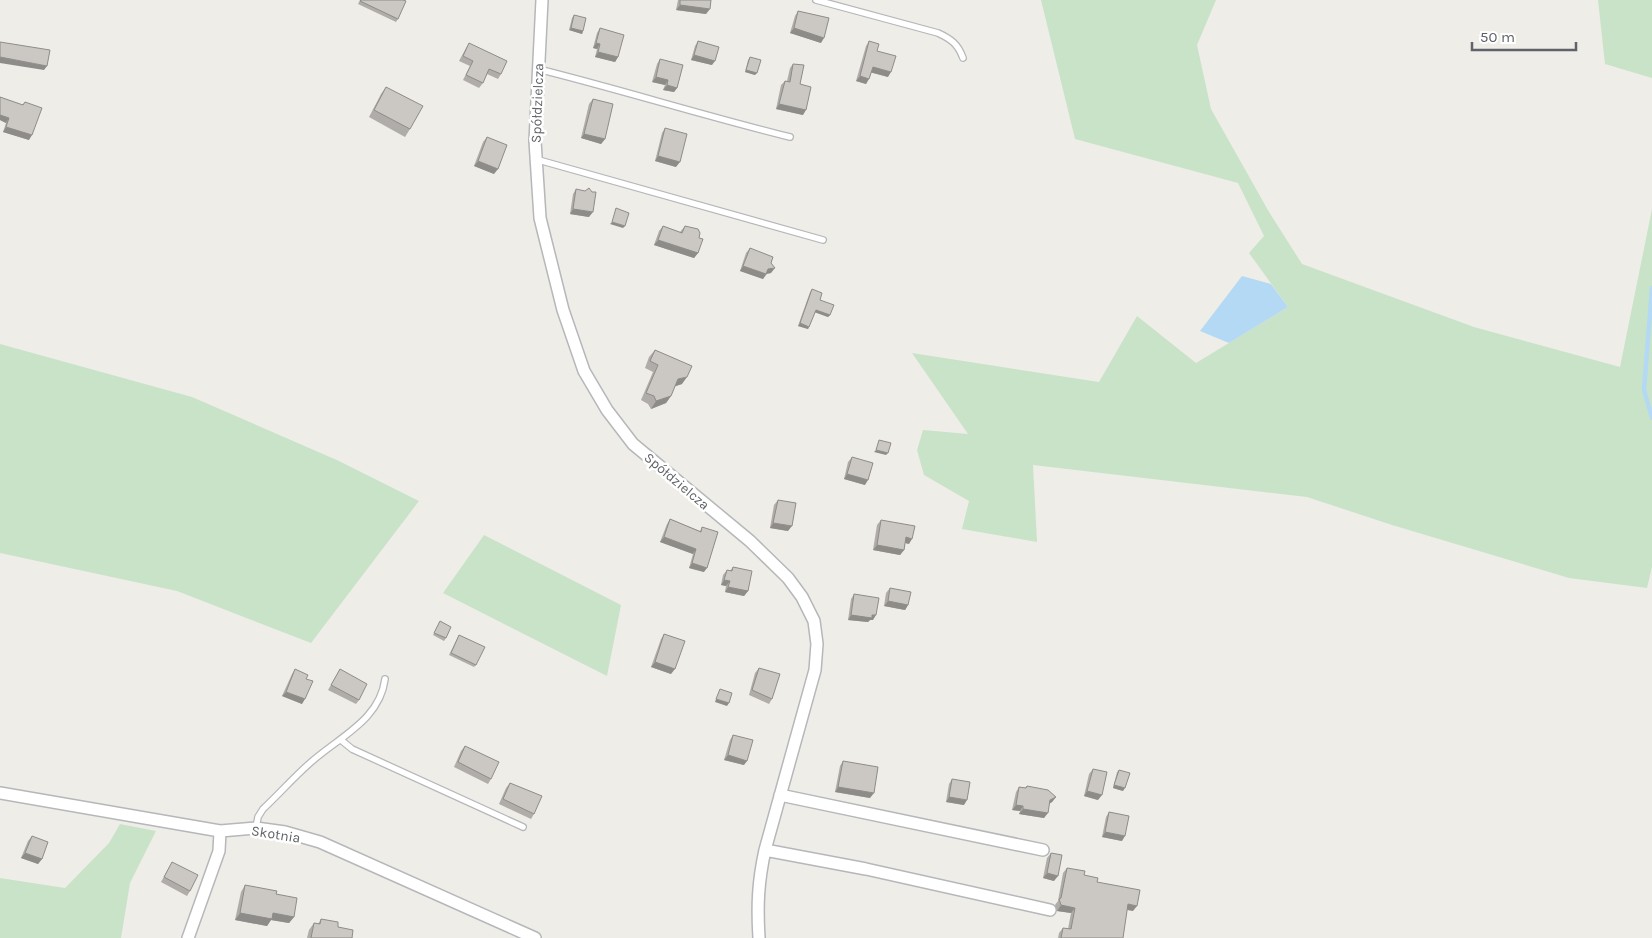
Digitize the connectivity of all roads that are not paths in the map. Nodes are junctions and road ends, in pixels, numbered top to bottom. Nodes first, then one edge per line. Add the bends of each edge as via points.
1 (542, 0) edge
2 (816, 0) edge
3 (963, 58) dead end
4 (538, 69) junction
5 (790, 137) dead end
6 (535, 158) junction
7 (823, 240) dead end
8 (385, 679) dead end
9 (341, 740) junction
10 (0, 793) edge
11 (780, 795) junction
12 (523, 827) dead end
13 (256, 828) junction
14 (220, 831) junction
15 (765, 850) junction
16 (1043, 850) dead end
17 (1050, 910) dead end
18 (188, 938) edge
19 (535, 938) edge
20 (759, 938) edge

1 - 4 street, Spółdzielcza
2 - 3 lane via 938,34 959,47
4 - 5 lane
4 - 6 street, Spółdzielcza
6 - 7 lane
6 - 11 street, Spółdzielcza via 540,218 563,310 584,371 607,410 633,444 750,541 788,578 814,621 817,644 815,670
8 - 9 lane via 379,702 372,713
9 - 12 lane via 352,749
9 - 13 lane via 311,762 263,809
10 - 14 street, Skotnia
11 - 15 street, Spółdzielcza
11 - 16 street
13 - 14 street, Skotnia
13 - 19 street, Skotnia via 320,842
14 - 18 street via 219,851
15 - 17 street
15 - 20 street, Spółdzielcza via 756,902

